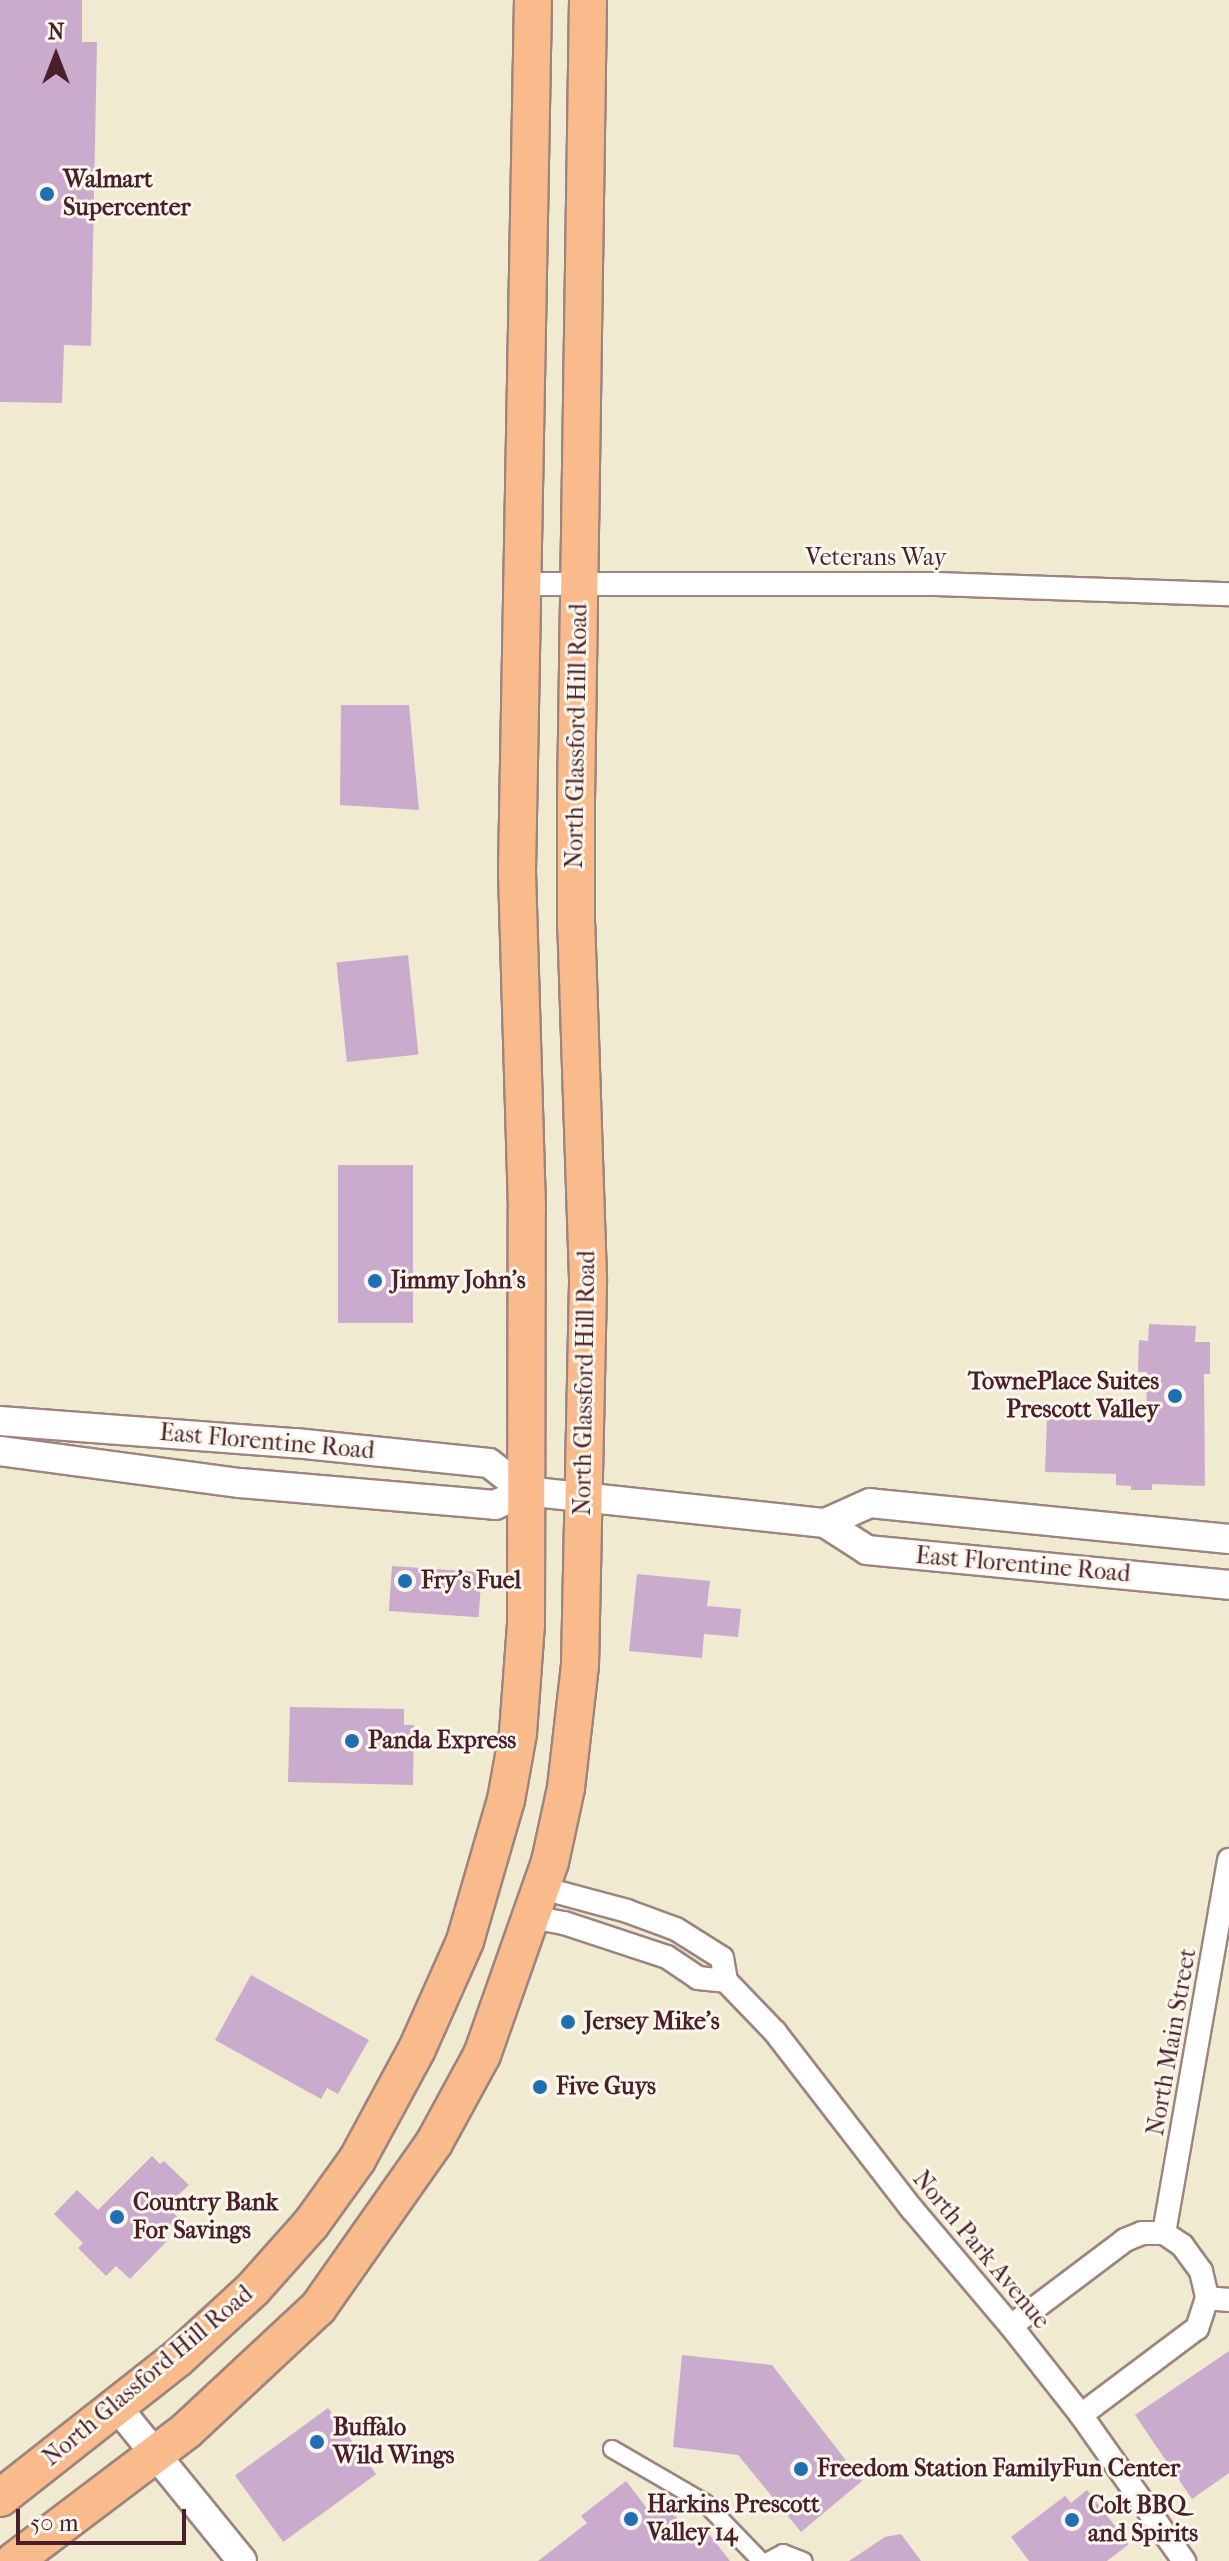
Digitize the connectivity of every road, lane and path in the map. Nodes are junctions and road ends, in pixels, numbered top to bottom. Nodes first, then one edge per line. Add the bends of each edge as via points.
1 (533, 0) edge
2 (588, 0) edge
3 (522, 584) junction
4 (579, 584) junction
5 (1229, 594) edge
6 (0, 1421) edge
7 (0, 1451) edge
8 (525, 1491) junction
9 (583, 1497) junction
10 (825, 1523) junction
11 (1229, 1539) edge
12 (1229, 1585) edge
13 (1229, 1860) edge
14 (537, 1903) junction
15 (1164, 2233) junction
16 (1218, 2299) edge
17 (1011, 2326) junction
18 (117, 2407) junction
19 (1081, 2415) junction
20 (612, 2449) dead end
21 (154, 2453) junction
22 (0, 2498) edge
23 (14, 2561) edge
24 (242, 2561) edge
25 (761, 2561) edge
26 (768, 2561) edge
27 (804, 2561) edge
28 (1184, 2561) edge

1 - 3 main road, North Glassford Hill Road
2 - 4 main road, North Glassford Hill Road
3 - 4 street, Veterans Way
3 - 8 main road, North Glassford Hill Road via 517,882 527,1209
4 - 5 street, Veterans Way via 951,584
4 - 9 main road, North Glassford Hill Road via 576,925 588,1279
6 - 8 street, East Florentine Road via 489,1463
7 - 8 street, East Florentine Road via 240,1483 495,1505
8 - 9 street, East Florentine Road
8 - 18 main road, North Glassford Hill Road via 526,1624 518,1733 487,1871 417,2049 357,2160 311,2224 253,2289
9 - 10 street, East Florentine Road
9 - 14 main road, North Glassford Hill Road via 580,1666 573,1736 566,1788
10 - 11 street, East Florentine Road via 870,1503
10 - 12 street, East Florentine Road via 867,1550
13 - 15 street, North Main Street
14 - 17 street, North Park Avenue via 564,1923 667,1957 698,1978 726,1981 775,2032
14 - 21 main road, North Glassford Hill Road via 482,2055 434,2143 376,2228 318,2308 229,2394
15 - 16 street via 1182,2245
15 - 17 street via 1125,2240
16 - 19 street via 1197,2328
17 - 19 street, North Park Avenue
18 - 21 street
18 - 22 main road, North Glassford Hill Road
19 - 28 street, North Park Avenue
20 - 25 street via 705,2503
21 - 23 main road, North Glassford Hill Road
21 - 24 street
26 - 27 street via 783,2553

